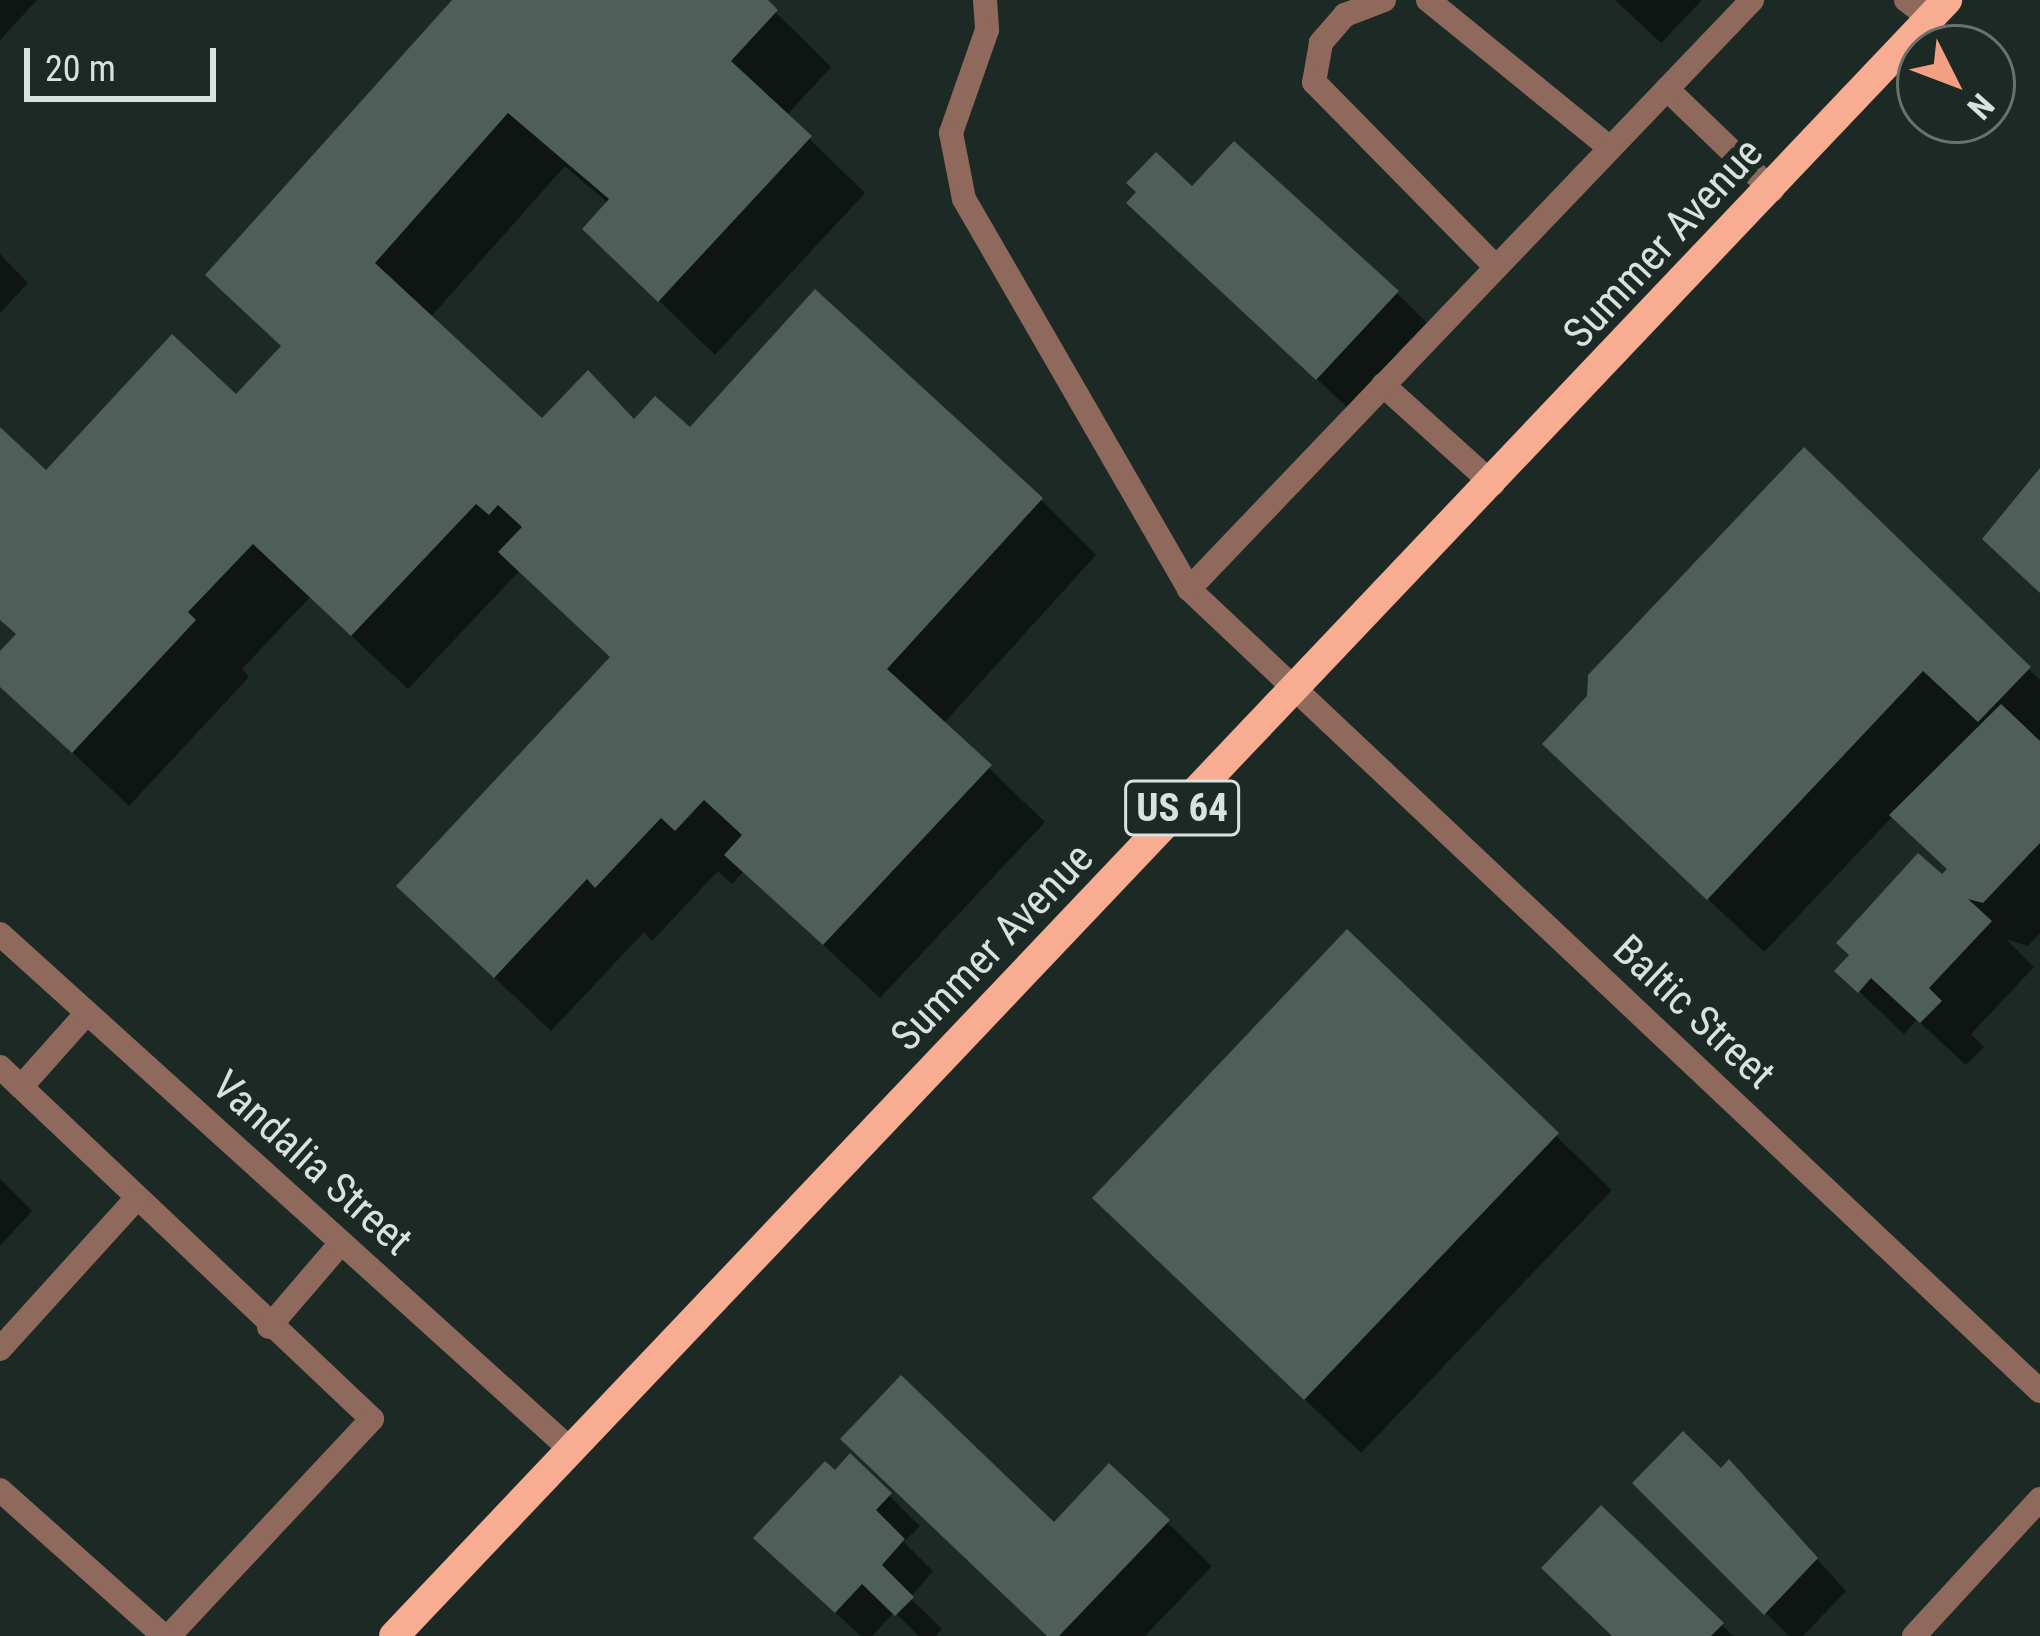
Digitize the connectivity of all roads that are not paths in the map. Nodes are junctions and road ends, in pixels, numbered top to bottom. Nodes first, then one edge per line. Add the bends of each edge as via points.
1 (986, 0) edge
2 (1384, 0) edge
3 (1428, 0) edge
4 (1752, 0) edge
5 (1928, 6) edge
6 (1667, 89) junction
7 (1610, 148) junction
8 (1772, 190) junction
9 (1496, 268) junction
10 (1383, 385) junction
11 (1493, 484) junction
12 (1189, 589) junction
13 (1295, 689) junction
14 (0, 934) edge
15 (87, 1013) junction
16 (0, 1067) edge
17 (21, 1087) junction
18 (136, 1199) junction
19 (341, 1243) junction
20 (269, 1327) junction
21 (0, 1349) edge
22 (2040, 1391) edge
23 (571, 1450) junction
24 (0, 1490) edge
25 (2040, 1499) edge
26 (167, 1636) edge
27 (394, 1636) edge
28 (1914, 1636) edge

1 - 12 street, Baltic Street via 988,30 952,133 964,199
2 - 9 street via 1345,15 1321,44 1314,82
3 - 7 street
4 - 6 street
5 - 8 main road, Summer Avenue / US 64
6 - 7 street
6 - 8 street
7 - 9 street
8 - 11 main road, Summer Avenue / US 64
9 - 10 street
10 - 11 street
10 - 12 street
11 - 13 main road, Summer Avenue / US 64
12 - 13 street, Baltic Street
13 - 22 street, Baltic Street
13 - 23 main road, Summer Avenue / US 64
14 - 15 street, Vandalia Street
15 - 17 street
15 - 19 street, Vandalia Street
16 - 17 street
17 - 18 street
18 - 20 street
18 - 21 street
19 - 20 street
19 - 23 street, Vandalia Street
20 - 26 street via 372,1419
23 - 27 main road, Summer Avenue / US 64
24 - 26 street
25 - 28 street

